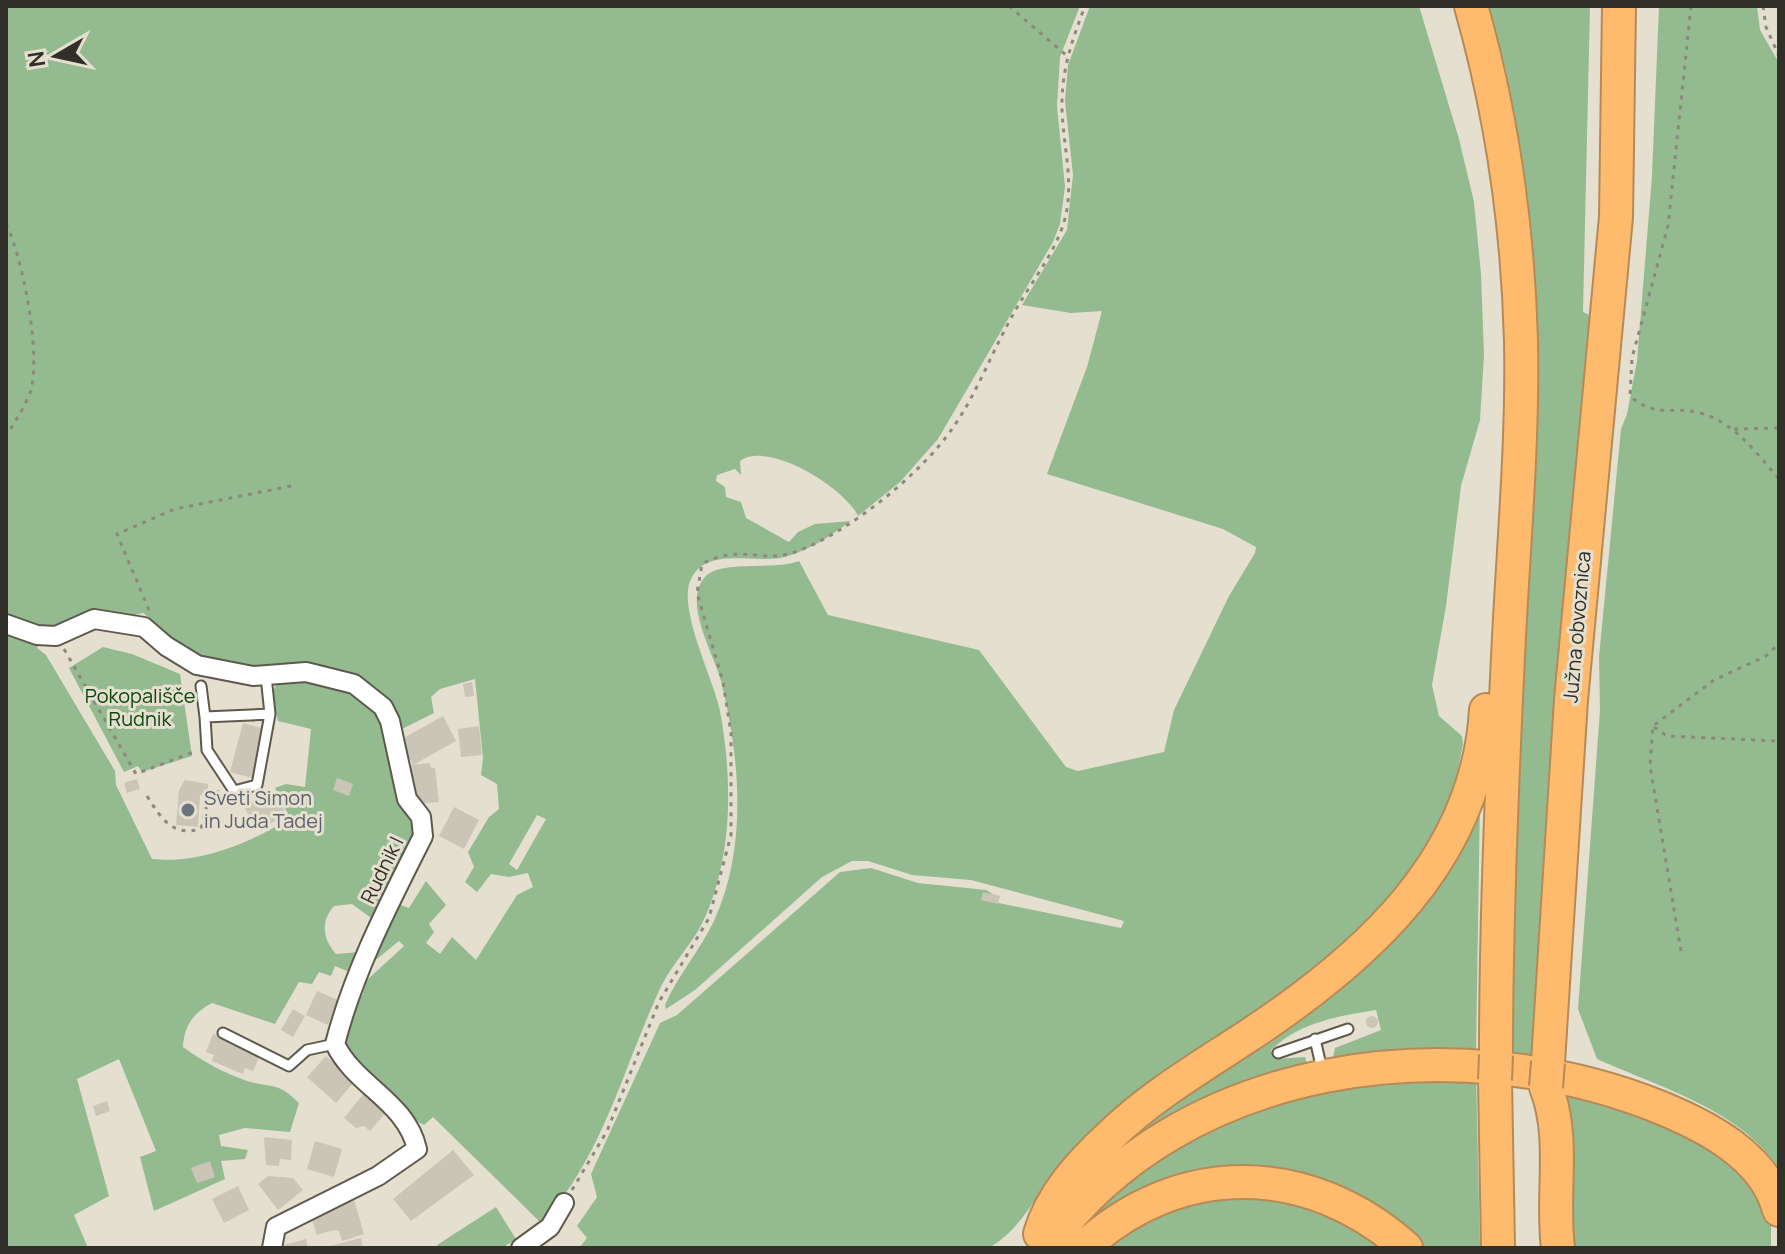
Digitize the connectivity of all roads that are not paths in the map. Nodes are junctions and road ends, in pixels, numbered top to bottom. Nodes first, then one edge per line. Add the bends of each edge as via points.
1 (1453, 6) edge
2 (1471, 6) edge
3 (1619, 6) edge
4 (1491, 86) junction
5 (1510, 619) junction
6 (6, 624) edge
7 (266, 676) junction
8 (201, 686) dead end
9 (270, 714) junction
10 (205, 717) junction
11 (1348, 1029) dead end
12 (223, 1033) dead end
13 (1315, 1039) junction
14 (335, 1044) junction
15 (1278, 1053) dead end
16 (1547, 1074) junction
17 (1324, 1077) junction
18 (564, 1203) road end
19 (1779, 1210) edge
20 (272, 1248) edge
21 (521, 1248) edge
22 (1036, 1248) edge
23 (1045, 1248) edge
24 (1083, 1248) edge
25 (1406, 1248) edge
26 (1498, 1248) edge
27 (1541, 1248) edge
28 (1558, 1248) edge

1 - 4 highway via 1471,57
2 - 4 highway
3 - 16 highway, Južna obvoznica via 1616,217 1571,700
4 - 5 highway via 1511,210 1521,342
5 - 22 highway via 1490,663 1474,781 1456,827 1409,902 1340,971 1121,1125 1062,1188
5 - 26 highway via 1499,838
6 - 7 street, Rudnik I via 56,636 94,619 144,627 197,665
7 - 9 lane
7 - 14 street, Rudnik I via 331,676 370,693 390,721 407,799 424,825 347,999
8 - 10 lane
9 - 10 lane
9 - 10 lane via 257,785 234,791 207,750
11 - 13 lane
12 - 14 lane via 289,1066 307,1050
13 - 15 lane
13 - 17 lane
14 - 20 street via 352,1069 406,1120 417,1149 378,1176 276,1227
16 - 27 highway, Južna obvoznica
16 - 28 highway via 1557,1137
17 - 19 highway via 1385,1066 1448,1064 1534,1072 1611,1089 1677,1114 1740,1152 1769,1186
17 - 23 highway via 1243,1102 1152,1147 1082,1201
18 - 21 street via 550,1227
24 - 25 highway via 1123,1216 1156,1199 1212,1184 1252,1182 1307,1190 1342,1204

